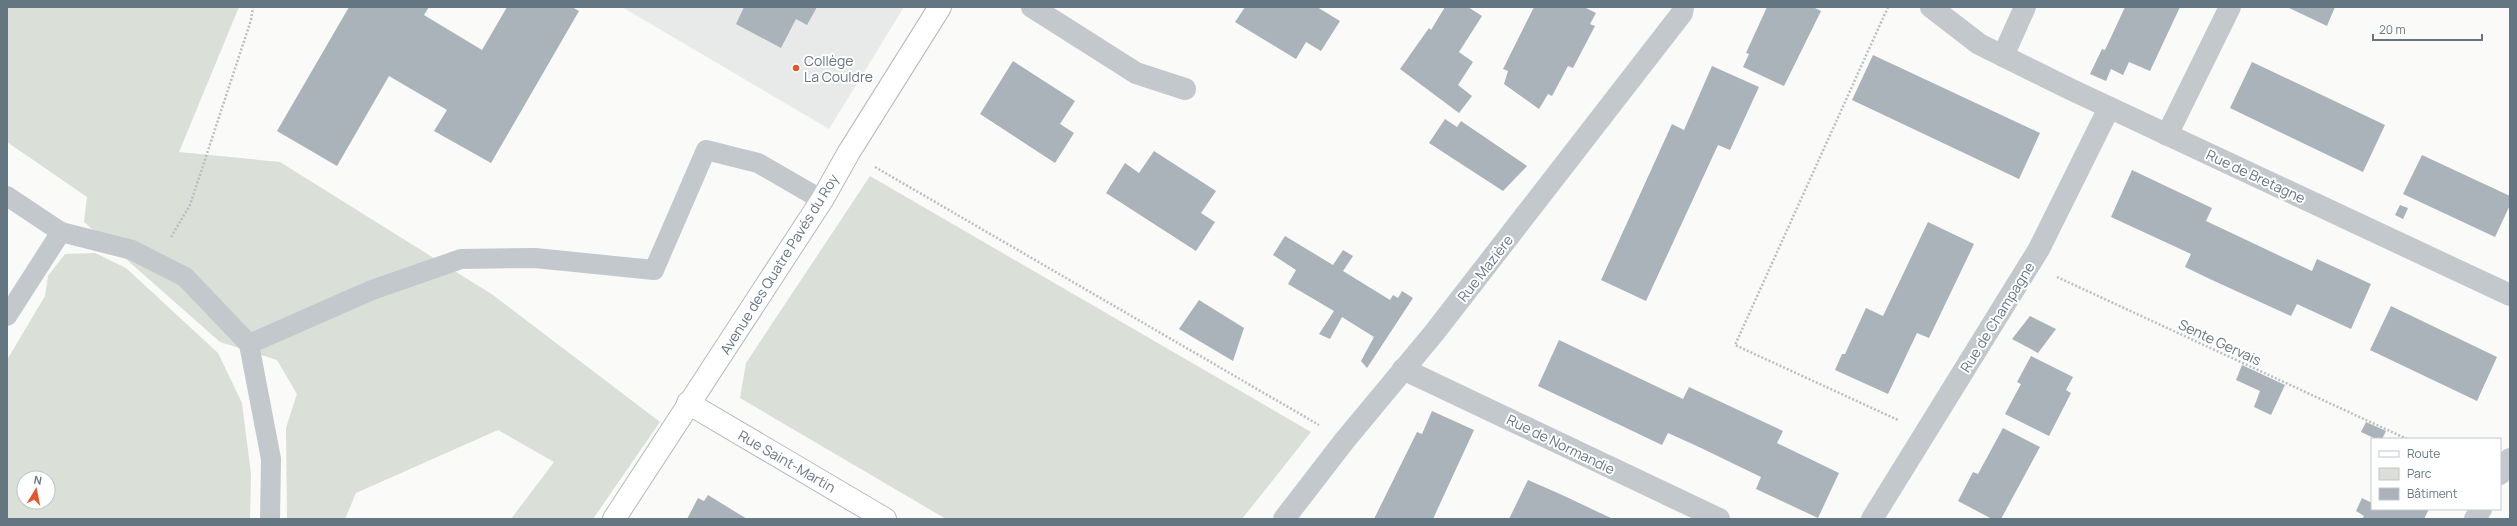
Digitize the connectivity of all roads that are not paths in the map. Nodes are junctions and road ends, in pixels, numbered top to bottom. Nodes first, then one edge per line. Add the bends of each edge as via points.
1 (940, 7) edge
2 (1032, 7) edge
3 (1931, 7) edge
4 (2024, 7) edge
5 (2230, 7) edge
6 (1684, 9) edge
7 (2003, 56) junction
8 (1185, 89) dead end
9 (2108, 108) junction
10 (2167, 135) junction
11 (7, 196) edge
12 (822, 200) junction
13 (61, 232) junction
14 (2510, 295) edge
15 (7, 316) edge
16 (249, 344) junction
17 (1403, 369) junction
18 (688, 404) junction
19 (2510, 458) edge
20 (2501, 472) edge
21 (2480, 510) edge
22 (270, 519) edge
23 (614, 519) edge
24 (885, 519) edge
25 (1284, 519) edge
26 (1719, 519) edge
27 (1872, 519) edge
28 (2476, 519) edge

1 - 12 street, Avenue des Quatre Pavés du Roy via 849,152
2 - 8 street via 1136,73
3 - 7 street, Rue de Bretagne via 1979,44
4 - 7 street
5 - 10 street
6 - 17 street, Rue Mazière via 1434,334
7 - 9 street, Rue de Bretagne
9 - 10 street, Rue de Bretagne
9 - 27 street, Rue de Champagne via 2039,249
10 - 14 street, Rue de Bretagne
11 - 13 lane
12 - 16 lane via 758,163 706,150 654,270 535,258 461,259 372,290
12 - 18 street, Avenue des Quatre Pavés du Roy via 736,335
13 - 15 lane
13 - 16 lane via 132,250 185,277
16 - 22 lane via 271,459
17 - 25 street, Rue Mazière
17 - 26 street, Rue de Normandie
18 - 23 street, Avenue des Quatre Pavés du Roy
18 - 24 street, Rue Saint-Martin
19 - 20 street
21 - 28 street

